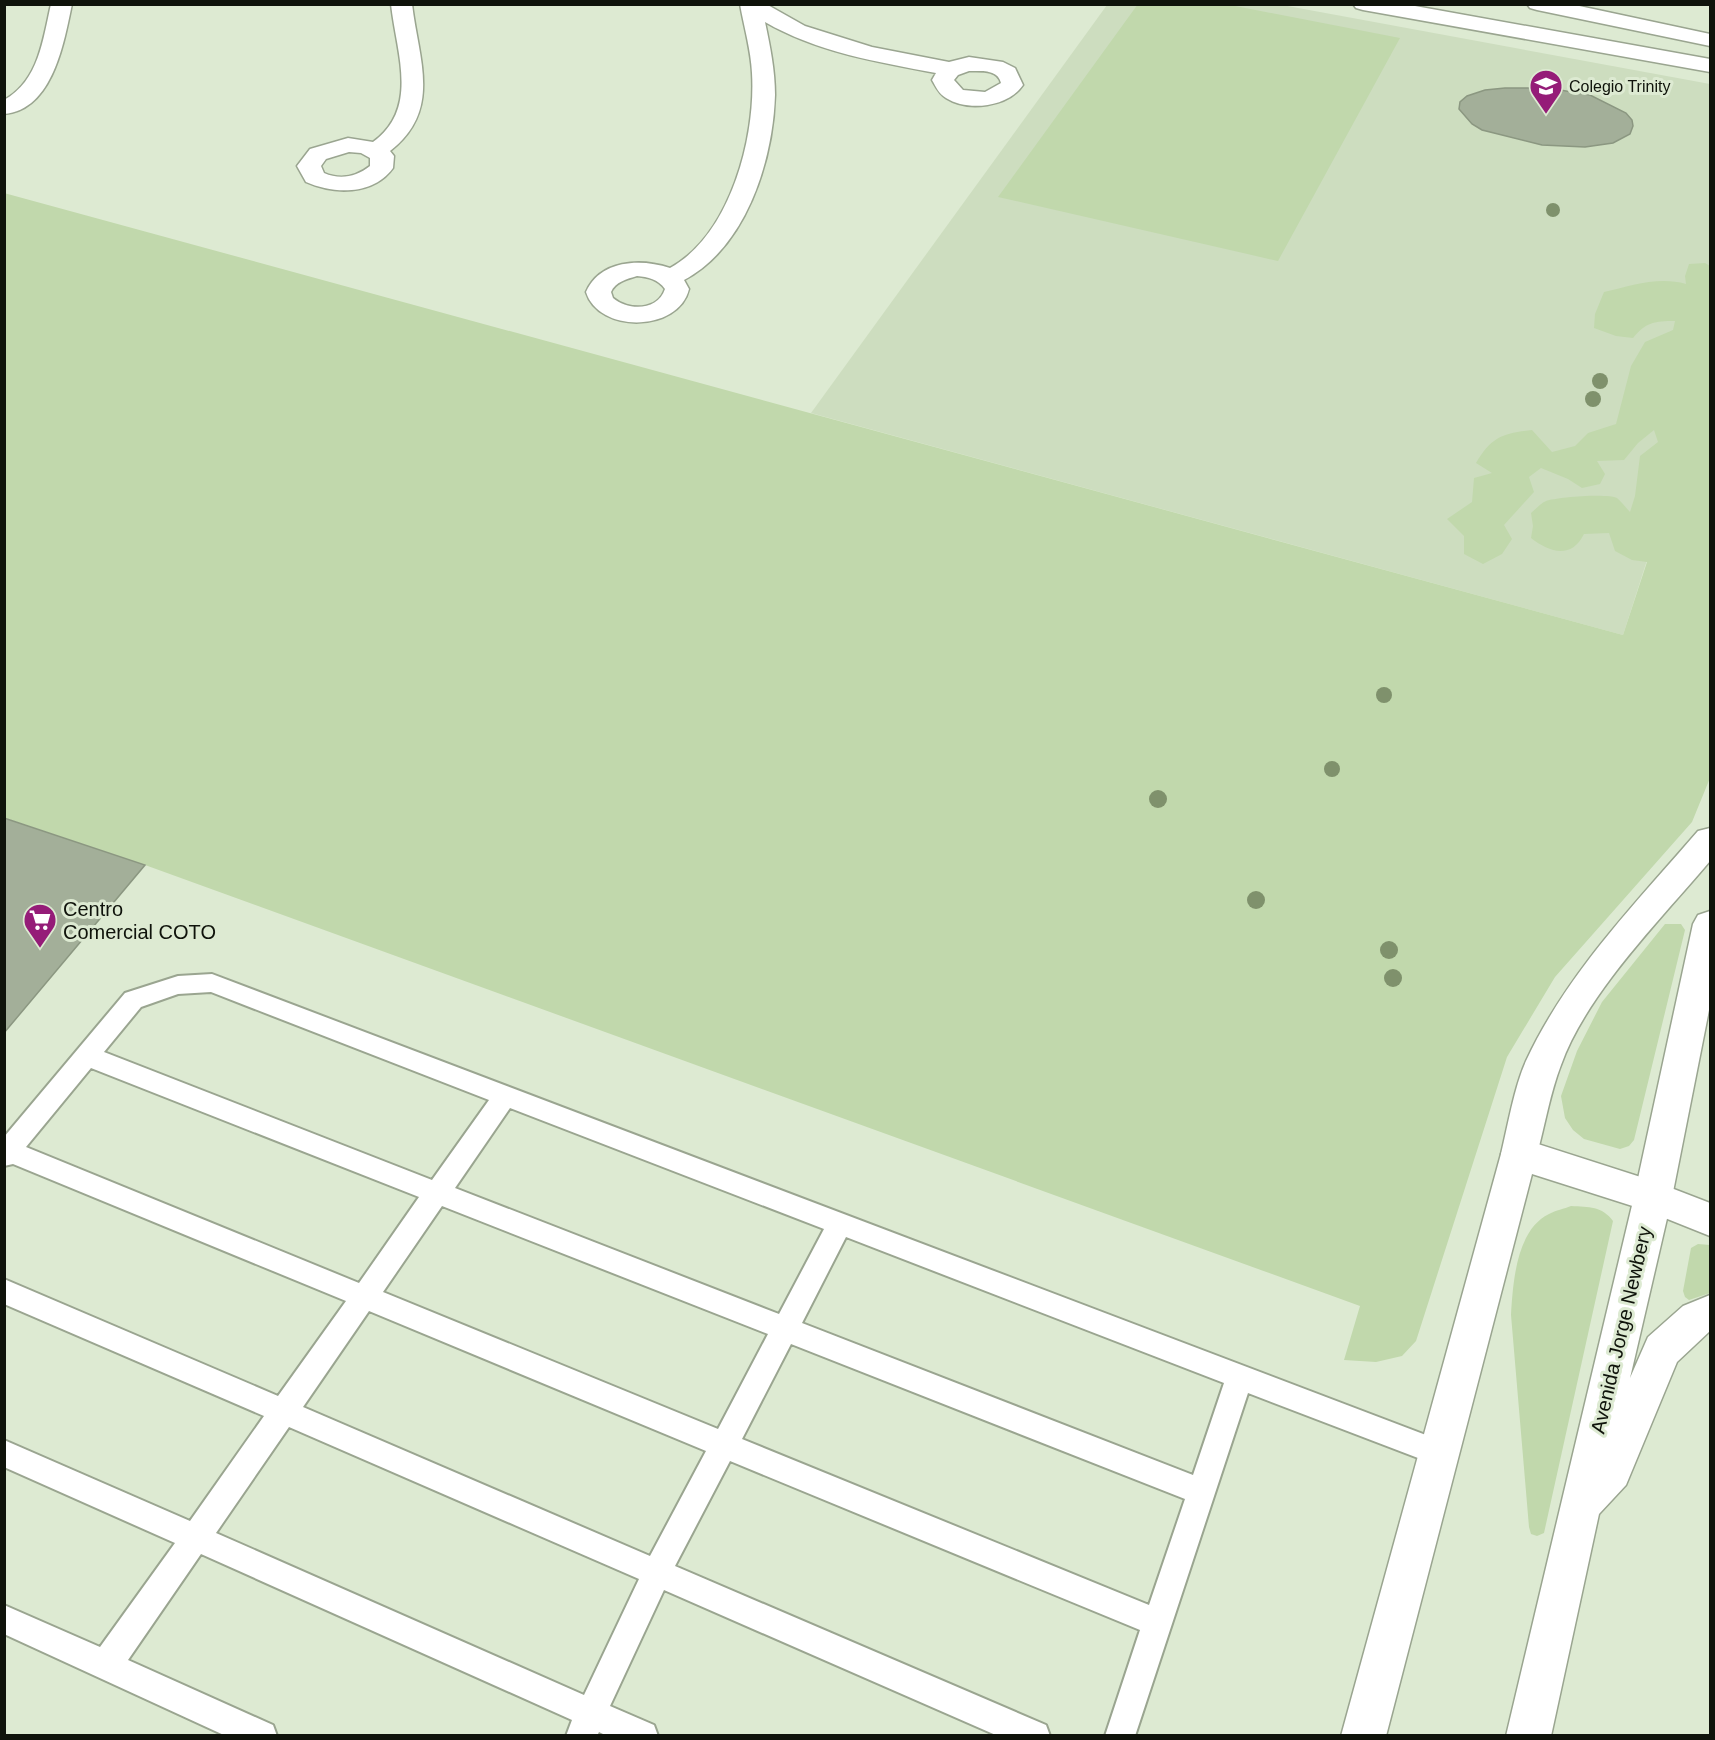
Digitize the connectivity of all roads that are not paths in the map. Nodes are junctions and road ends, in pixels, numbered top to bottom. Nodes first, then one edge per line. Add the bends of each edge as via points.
1 (62, 4) edge
2 (401, 4) edge
3 (751, 4) edge
4 (1363, 4) edge
5 (1536, 4) edge
6 (1430, 9) edge
7 (1710, 40) edge
8 (1710, 66) edge
9 (950, 69) dead end
10 (5, 107) edge
11 (4, 131) edge
12 (376, 151) dead end
13 (670, 278) dead end
14 (1710, 840) edge
15 (1707, 940) edge
16 (1710, 993) edge
17 (87, 1056) junction
18 (505, 1096) junction
19 (7, 1154) edge
20 (1519, 1154) junction
21 (437, 1193) junction
22 (1653, 1197) junction
23 (1710, 1220) edge
24 (840, 1224) junction
25 (4, 1291) edge
26 (364, 1297) junction
27 (1710, 1312) edge
28 (784, 1328) junction
29 (1240, 1377) junction
30 (285, 1411) junction
31 (722, 1444) junction
32 (4, 1453) edge
33 (1439, 1453) junction
34 (1202, 1492) junction
35 (1580, 1506) junction
36 (196, 1538) junction
37 (657, 1572) junction
38 (4, 1619) edge
39 (1158, 1623) junction
40 (106, 1665) junction
41 (587, 1724) edge
42 (262, 1736) edge
43 (643, 1736) edge
44 (1035, 1736) edge
45 (1120, 1736) edge
46 (1363, 1736) edge
47 (1528, 1736) edge

1 - 10 street via 41,78 20,103
2 - 12 street via 414,71 412,92 400,130
3 - 9 street via 770,18 835,46
3 - 13 street via 764,74 760,135 752,166 739,200 707,252
4 - 6 street
5 - 7 street
6 - 8 street
10 - 11 street via 14,116
14 - 20 street via 1610,955 1570,1012 1543,1064
15 - 16 street
15 - 22 street, Avenida Jorge Newbery
17 - 18 lane via 133,1000 178,985 212,983
17 - 19 lane
17 - 21 lane
18 - 21 lane
18 - 24 lane
19 - 26 lane
20 - 22 street
20 - 33 street
21 - 26 lane
21 - 28 lane
22 - 23 street
22 - 35 street, Avenida Jorge Newbery
24 - 28 lane
24 - 29 lane
25 - 30 lane
26 - 30 lane
26 - 31 lane
27 - 35 street via 1697,1318 1662,1350 1611,1471
28 - 31 lane
28 - 34 lane
29 - 33 lane
29 - 34 lane
30 - 36 lane
30 - 37 lane
31 - 37 lane
31 - 39 lane
32 - 36 lane
33 - 46 street
34 - 39 lane
35 - 47 street, Avenida Jorge Newbery
36 - 40 lane
36 - 41 lane
37 - 41 lane
37 - 44 lane
38 - 40 lane
39 - 45 lane
40 - 42 lane
41 - 43 lane

